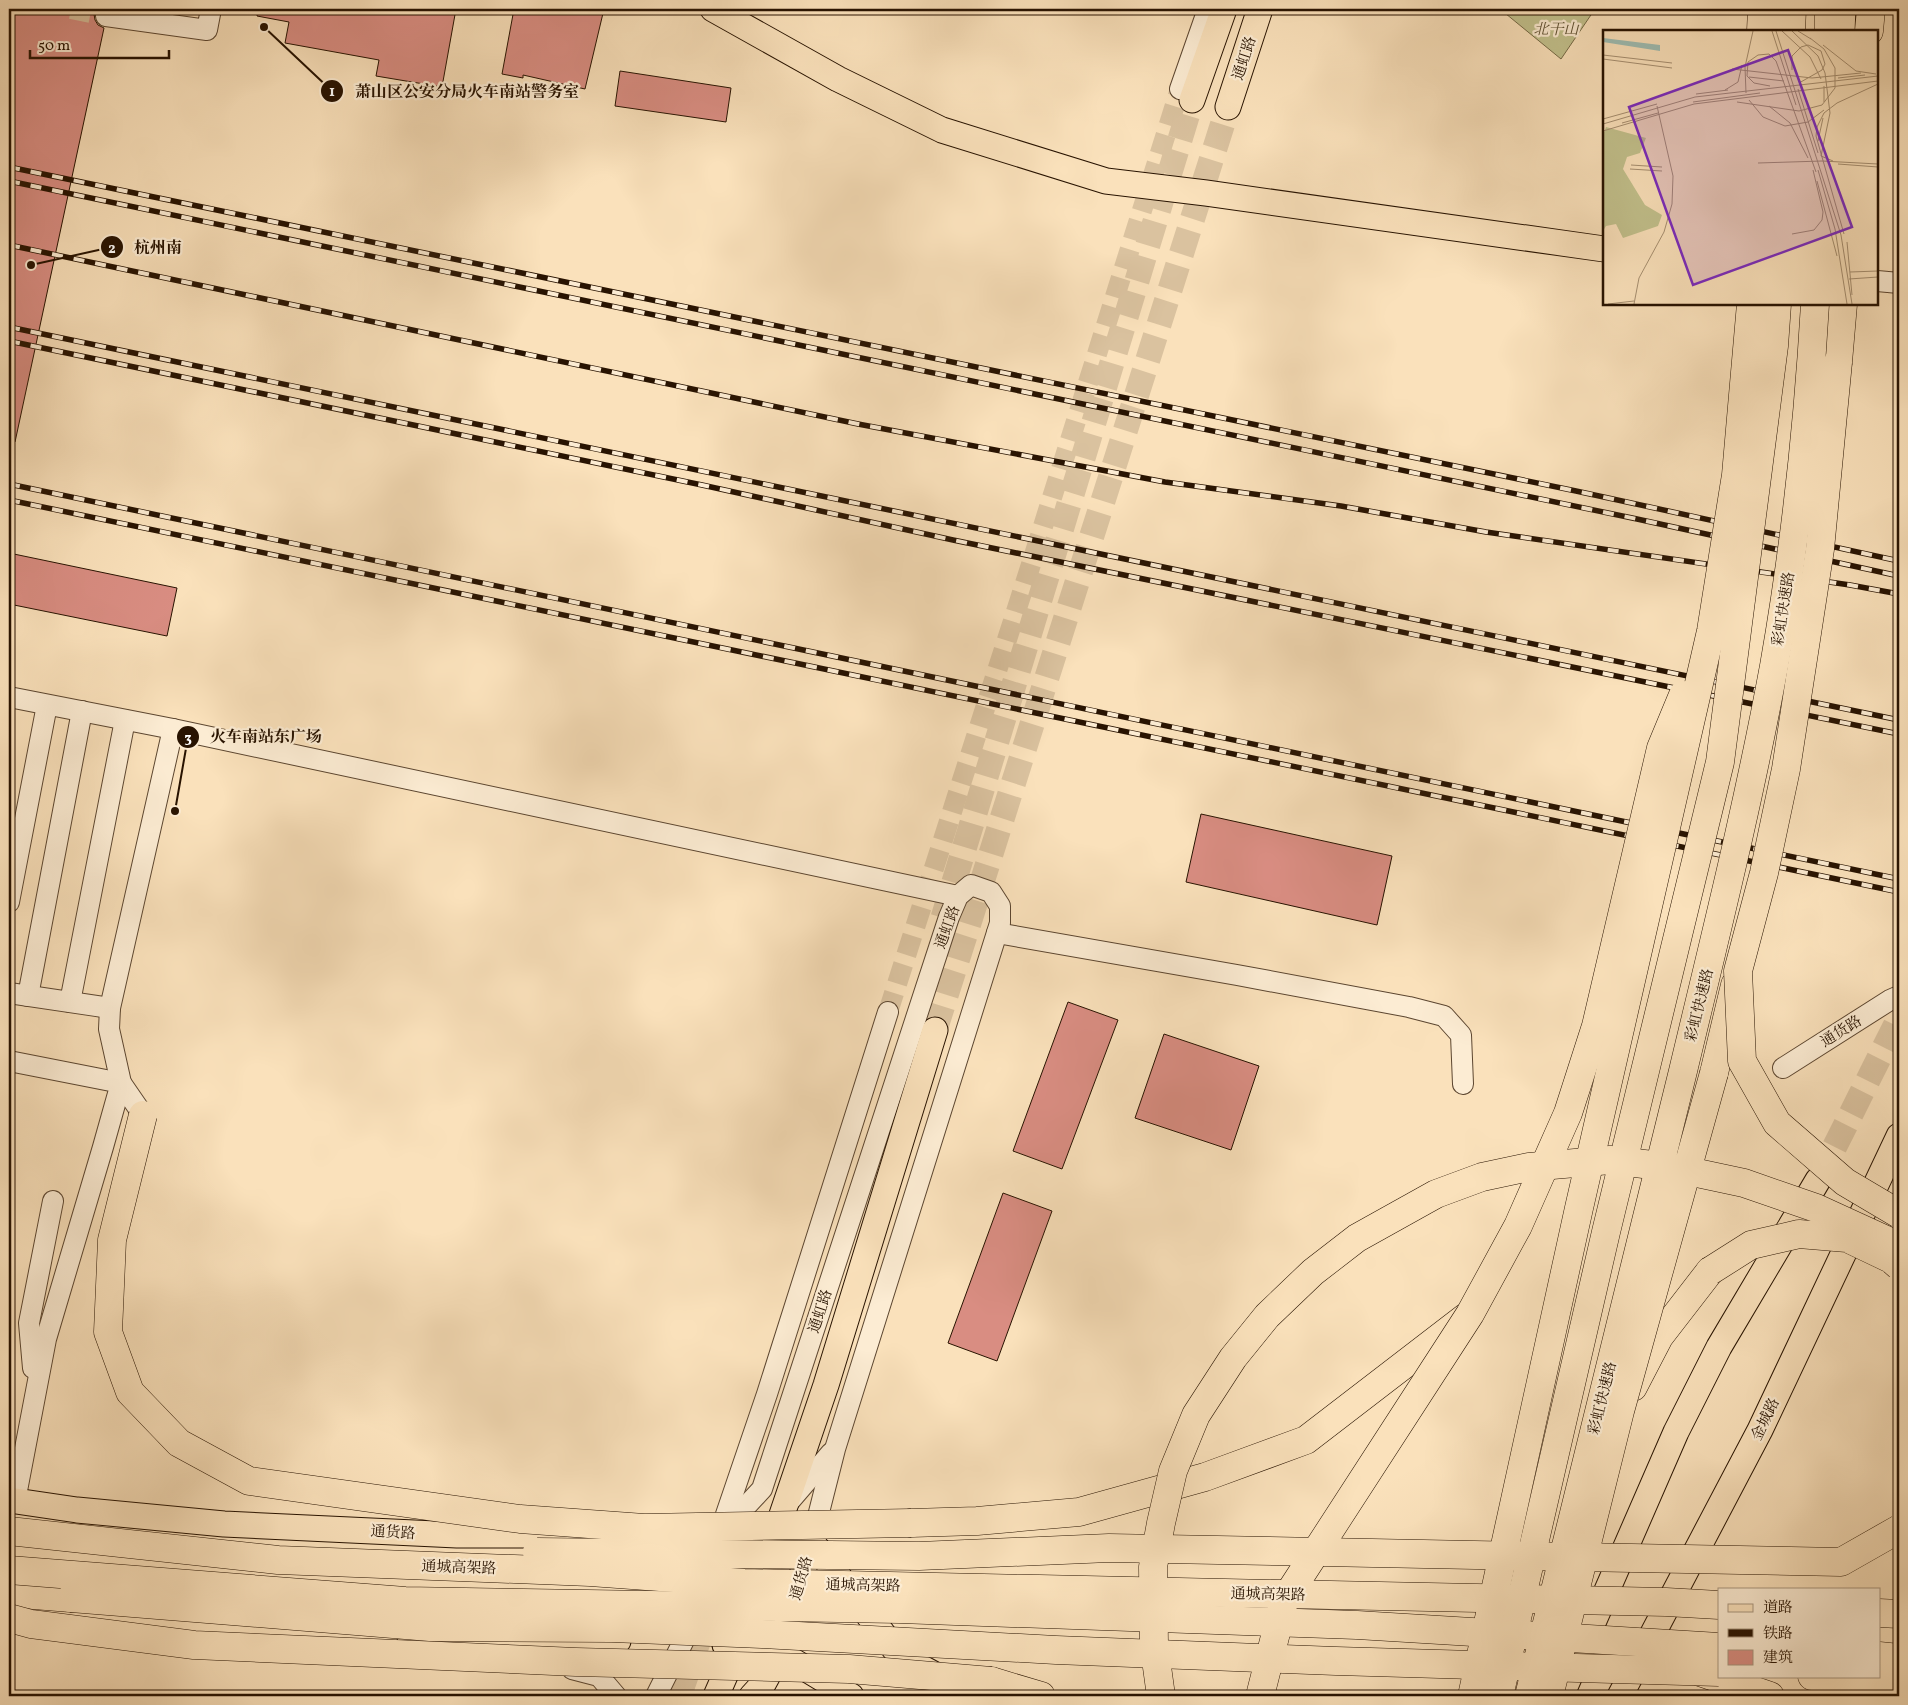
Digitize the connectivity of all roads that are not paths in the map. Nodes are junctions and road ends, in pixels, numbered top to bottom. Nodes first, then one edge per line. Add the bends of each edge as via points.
1 (211, 9) edge
2 (714, 9) edge
3 (1208, 9) edge
4 (1224, 9) edge
5 (1260, 9) edge
6 (1755, 9) edge
7 (1762, 9) edge
8 (1778, 9) edge
9 (1792, 9) edge
10 (1830, 9) edge
11 (1843, 9) edge
12 (1865, 9) edge
13 (1871, 9) edge
14 (106, 16) tunnel mouth
15 (1756, 30) edge
16 (1761, 30) edge
17 (1778, 30) edge
18 (1791, 30) edge
19 (1828, 30) edge
20 (1842, 30) edge
21 (1864, 30) edge
22 (1869, 30) edge
23 (1186, 95) joint
24 (1228, 107) tunnel mouth
25 (1603, 250) edge
26 (1878, 281) edge
27 (1899, 283) edge
28 (1751, 305) edge
29 (1777, 305) edge
30 (1815, 305) edge
31 (1843, 305) edge
32 (1711, 632) junction
33 (9, 697) edge
34 (48, 704) junction
35 (82, 711) junction
36 (125, 720) junction
37 (173, 729) junction
38 (958, 896) junction
39 (9, 902) edge
40 (997, 933) junction
41 (1738, 971) junction
42 (9, 993) edge
43 (28, 996) junction
44 (1899, 996) edge
45 (70, 1002) junction
46 (110, 1008) junction
47 (888, 1012) tunnel mouth
48 (935, 1030) tunnel mouth
49 (9, 1061) edge
50 (1783, 1068) dead end
51 (121, 1083) junction
52 (1463, 1084) dead end
53 (143, 1115) joint
54 (1899, 1136) edge
55 (1818, 1180) tunnel mouth
56 (53, 1202) dead end
57 (1899, 1214) edge
58 (1899, 1246) edge
59 (1899, 1266) edge
60 (1470, 1314) junction
61 (35, 1393) junction
62 (1620, 1411) junction
63 (835, 1449) junction
64 (12, 1500) edge
65 (785, 1506) junction
66 (977, 1521) junction
67 (1899, 1529) edge
68 (9, 1531) edge
69 (777, 1531) junction
70 (719, 1536) junction
71 (809, 1537) junction
72 (850, 1555) junction
73 (278, 1560) junction
74 (9, 1570) edge
75 (9, 1593) edge
76 (1718, 1605) edge
77 (1880, 1613) edge
78 (1899, 1614) edge
79 (9, 1617) edge
80 (684, 1640) junction
81 (471, 1642) junction
82 (738, 1646) junction
83 (1718, 1647) edge
84 (780, 1653) junction
85 (1880, 1656) edge
86 (1899, 1658) edge
87 (1708, 1672) edge
88 (1724, 1678) edge
89 (1856, 1678) edge
90 (1899, 1680) edge
91 (616, 1696) edge
92 (656, 1696) edge
93 (716, 1696) edge
94 (752, 1696) edge
95 (851, 1696) edge
96 (974, 1696) edge
97 (1041, 1696) edge
98 (1161, 1696) edge
99 (1260, 1696) edge
100 (1472, 1696) edge
101 (1499, 1696) edge
102 (1529, 1696) edge
103 (1549, 1696) edge
104 (1561, 1696) edge
105 (1620, 1696) edge
106 (1770, 1696) edge

1 - 14 street via 207,30
2 - 25 main road via 838,79 942,130 1106,182 1206,193
3 - 23 street
4 - 23 main road
5 - 24 main road, 通虹路
6 - 15 highway
7 - 16 highway
8 - 17 main road
9 - 18 highway
10 - 19 highway
11 - 20 main road
12 - 21 highway
13 - 22 highway
26 - 27 street
28 - 32 highway, bridge via 1736,475
29 - 101 highway, bridge via 1720,762 1606,1232
30 - 102 highway, 彩虹快速路, bridge via 1791,554 1774,665 1751,781
31 - 41 highway, bridge via 1820,550 1805,653 1786,769
32 - 60 highway, bridge via 1661,748 1596,1026 1568,1113 1518,1226
32 - 100 highway, bridge
33 - 34 street
34 - 35 street
34 - 39 street
35 - 36 street
35 - 43 street
36 - 37 street
36 - 45 street
37 - 38 street
37 - 46 street
38 - 40 street, 通虹路 via 971,885 991,892 1000,906
38 - 70 street, 通虹路 via 762,1489
40 - 52 street via 1256,978 1444,1016 1461,1035
40 - 63 street, 通虹路
41 - 57 highway, bridge via 1742,1061 1777,1123 1845,1182
41 - 62 highway, bridge via 1711,1082
42 - 43 street
43 - 45 street
44 - 50 street, 通货路
45 - 46 street
46 - 51 street via 109,1029
47 - 70 street, 通虹路
48 - 65 main road, 通虹路
49 - 51 street
51 - 53 street
51 - 61 street via 46,1339
53 - 66 highway, bridge via 112,1240 108,1332 130,1392 179,1443 249,1481 520,1519 644,1528
54 - 105 main road, 金城路 via 1760,1430
55 - 104 main road via 1719,1347 1676,1432
56 - 61 street via 29,1324
58 - 98 highway, bridge via 1816,1208 1744,1184 1669,1167 1610,1160 1529,1167 1482,1177 1436,1194 1357,1238 1312,1272 1267,1316 1233,1358 1196,1415 1173,1471 1153,1567 1154,1645
59 - 62 highway, bridge via 1891,1258 1847,1238 1799,1234 1751,1245 1710,1271 1659,1337
60 - 66 highway, bridge via 1306,1440 1205,1477 1079,1512
60 - 99 highway, bridge via 1284,1601
61 - 64 street
62 - 103 highway, bridge
63 - 65 street
63 - 71 street, 通虹路
64 - 70 main road, 通货路 via 77,1510 224,1524 457,1535
65 - 69 main road, 通虹路
66 - 72 highway, bridge
67 - 72 highway, bridge via 1841,1562 1109,1548 919,1556
68 - 73 highway, 通城高架路, bridge
69 - 70 main road, 通货路
69 - 71 main road, 通货路
69 - 82 main road, 通虹路
70 - 80 street, 通虹路
71 - 84 main road, 通货路
71 - 96 main road via 900,1656
72 - 73 highway, bridge via 363,1550
73 - 76 highway, 通城高架路, bridge via 590,1572 744,1582
74 - 83 highway, 通城高架路, bridge via 405,1601 899,1609 1357,1624
75 - 87 highway, bridge via 430,1626 612,1628 1095,1652
77 - 78 highway
79 - 81 main road via 212,1634 381,1642
79 - 97 highway, bridge via 31,1624 194,1645 576,1662 849,1668 991,1681
80 - 81 main road
80 - 82 main road
80 - 92 street, 通虹路
81 - 91 street via 599,1676
82 - 84 main road
82 - 93 main road, 通虹路
84 - 94 main road, 通货路 via 763,1684
84 - 95 main road
85 - 86 highway
88 - 106 highway, bridge
89 - 90 highway

